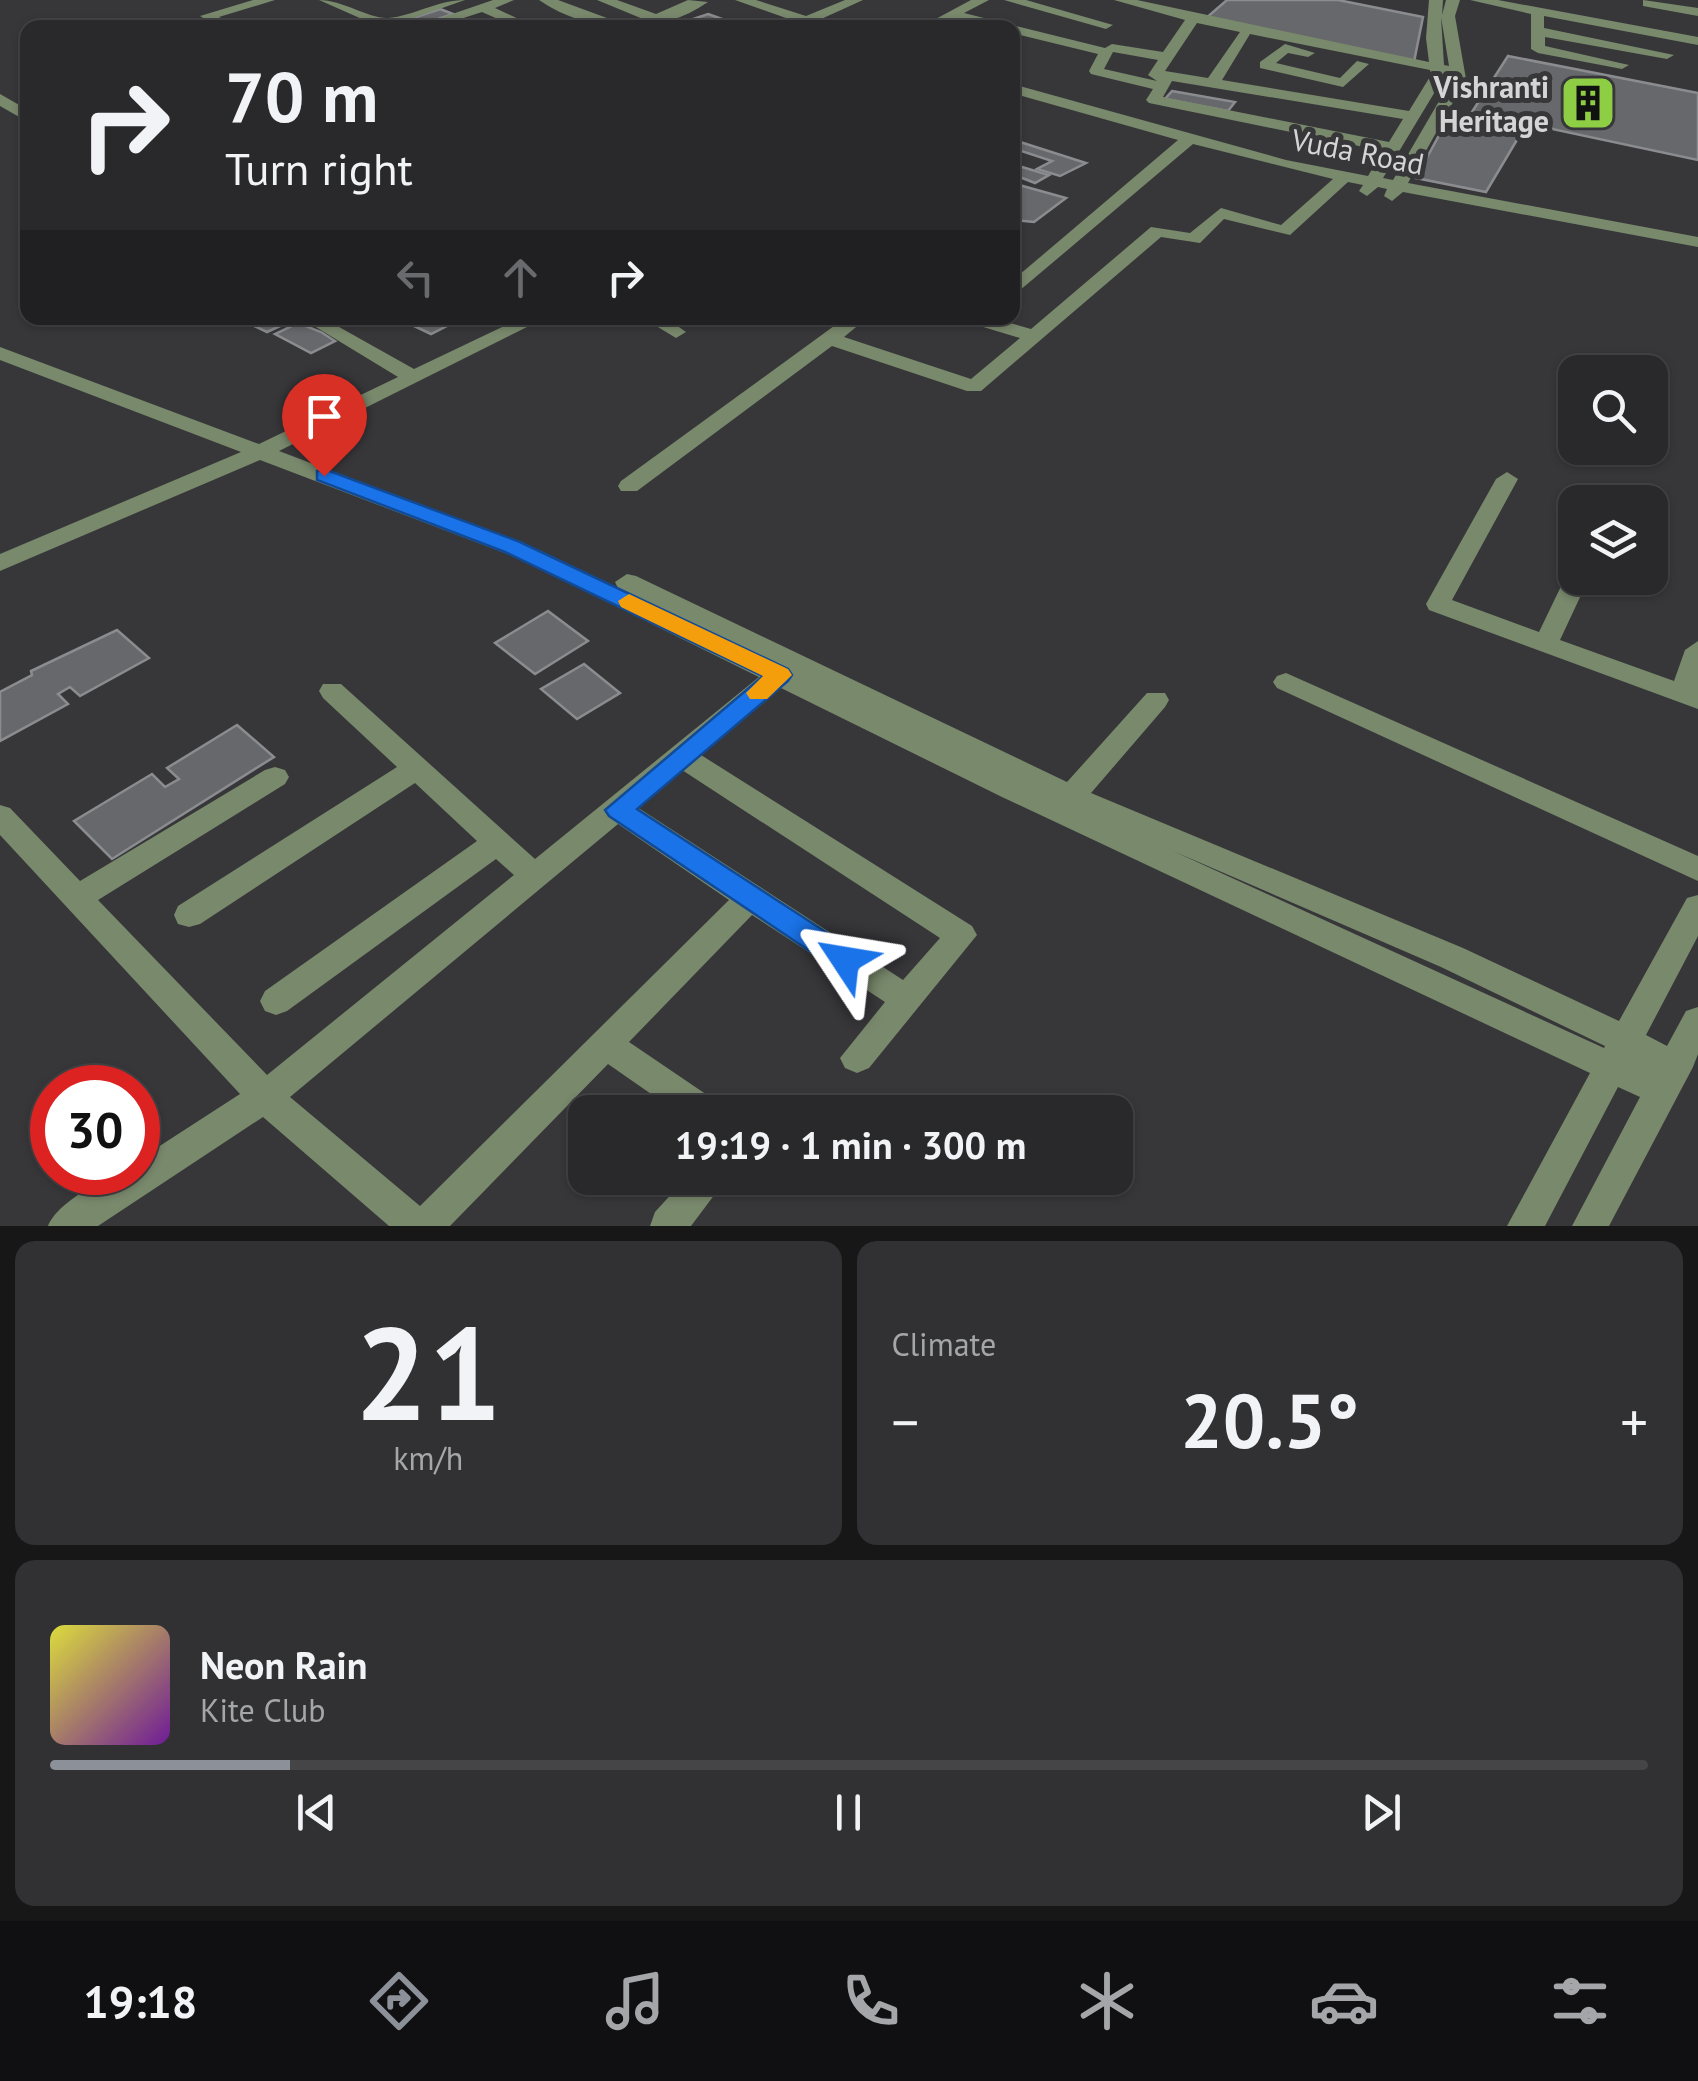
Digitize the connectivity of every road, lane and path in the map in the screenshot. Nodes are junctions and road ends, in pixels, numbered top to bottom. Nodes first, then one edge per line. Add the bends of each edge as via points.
1 (326, 0) edge
2 (458, 0) edge
3 (508, 0) edge
4 (546, 0) edge
5 (604, 0) edge
6 (742, 0) edge
7 (856, 0) edge
8 (982, 0) edge
9 (1012, 0) edge
10 (1121, 0) edge
11 (1436, 0) edge
12 (1453, 0) edge
13 (1477, 0) edge
14 (1650, 0) edge
15 (260, 1) edge
16 (701, 1) edge
17 (483, 8) junction
18 (1538, 10) junction
19 (1638, 13) dead end
20 (951, 14) junction
21 (1695, 17) edge
22 (656, 18) junction
23 (1192, 18) junction
24 (215, 20) edge
25 (366, 20) edge
26 (392, 20) edge
27 (442, 20) edge
28 (512, 20) edge
29 (600, 20) edge
30 (651, 20) edge
31 (659, 20) edge
32 (808, 20) joint
33 (940, 20) edge
34 (974, 20) edge
35 (1106, 25) dead end
36 (1536, 31) junction
37 (1020, 32) edge
38 (1244, 35) dead end
39 (1698, 41) edge
40 (1112, 48) dead end
41 (1667, 55) dead end
42 (1166, 57) junction
43 (1362, 64) junction
44 (1622, 65) dead end
45 (1437, 75) junction
46 (1459, 76) junction
47 (1165, 82) junction
48 (1212, 84) junction
49 (1020, 97) edge
50 (1020, 98) edge
51 (0, 100) edge
52 (1174, 104) junction
53 (14, 114) edge
54 (1413, 116) junction
55 (1156, 130) junction
56 (1393, 148) junction
57 (1174, 152) junction
58 (1340, 181) junction
59 (1368, 186) junction
60 (1394, 192) junction
61 (1698, 242) edge
62 (1698, 252) edge
63 (1020, 265) edge
64 (1038, 270) junction
65 (1020, 285) edge
66 (324, 325) edge
67 (336, 325) edge
68 (492, 325) edge
69 (519, 325) edge
70 (664, 325) edge
71 (847, 325) edge
72 (999, 325) edge
73 (330, 328) junction
74 (676, 332) dead end
75 (1034, 336) junction
76 (828, 338) junction
77 (0, 353) edge
78 (406, 373) junction
79 (261, 443) junction
80 (1506, 479) dead end
81 (629, 486) dead end
82 (0, 548) edge
83 (0, 564) edge
84 (1569, 595) edge
85 (1546, 643) junction
86 (1698, 650) edge
87 (787, 669) junction
88 (1286, 682) dead end
89 (332, 690) dead end
90 (1690, 696) edge
91 (1156, 700) dead end
92 (683, 757) junction
93 (417, 768) junction
94 (275, 776) dead end
95 (1072, 796) junction
96 (618, 810) junction
97 (0, 816) edge
98 (497, 842) junction
99 (1698, 869) edge
100 (535, 877) junction
101 (77, 898) junction
102 (750, 898) junction
103 (1698, 907) edge
104 (189, 915) dead end
105 (908, 1000) junction
106 (276, 1001) dead end
107 (606, 1044) junction
108 (1620, 1054) junction
109 (857, 1058) dead end
110 (1684, 1058) edge
111 (680, 1095) edge
112 (265, 1097) junction
113 (694, 1195) edge
114 (668, 1224) edge
115 (66, 1226) edge
116 (416, 1226) edge
117 (424, 1226) edge
118 (1525, 1226) edge
119 (1590, 1226) edge

1 - 25 street
2 - 26 street
3 - 17 street
4 - 29 street
5 - 22 street
6 - 32 street
7 - 32 street
8 - 20 street
9 - 35 street
10 - 23 street
11 - 45 street
12 - 46 street via 1448,16
13 - 18 street
14 - 21 street
15 - 24 street via 207,16
16 - 22 street
17 - 27 street
17 - 28 street
18 - 36 street
18 - 39 street
19 - 21 street
20 - 33 street
20 - 34 street
22 - 30 street
22 - 31 street
23 - 42 street
23 - 45 street
36 - 41 street
36 - 44 street via 1542,51
37 - 47 street via 1106,52 1096,71
38 - 48 street
40 - 42 street
42 - 47 street via 1154,75
43 - 43 street via 1285,48 1265,65 1343,84
43 - 45 street
45 - 46 street
45 - 54 street
46 - 60 street
47 - 48 street
47 - 52 street via 1154,100
48 - 54 street
49 - 55 street, Vuda Road
50 - 57 street, Vuda Road
51 - 53 street
52 - 55 street
52 - 56 street
54 - 56 street
55 - 57 street, Vuda Road
56 - 59 street
57 - 58 street, Vuda Road
57 - 64 street
58 - 59 street, Vuda Road
58 - 75 street via 1284,232 1221,213 1194,239 1157,231
59 - 60 street, Vuda Road
60 - 61 street, Vuda Road
60 - 62 street, Vuda Road
63 - 64 street
64 - 65 street
66 - 73 street
67 - 73 street
68 - 78 street
69 - 78 street
70 - 74 street
71 - 76 street
72 - 75 street
73 - 78 street
75 - 76 street via 974,387
76 - 81 street
77 - 79 street
78 - 79 street
79 - 82 street
79 - 83 street
79 - 87 street
80 - 85 street via 1438,604
84 - 85 street
85 - 90 street
86 - 90 street
87 - 92 street
87 - 95 street
87 - 108 street via 1012,790
88 - 99 street
89 - 93 street
91 - 95 street
92 - 96 street
92 - 105 street via 961,935
93 - 98 street
93 - 104 street
94 - 101 street
95 - 108 street via 1312,897
96 - 100 street
96 - 102 street
97 - 101 street
98 - 100 street
98 - 106 street
100 - 112 street
101 - 112 street
102 - 105 street
102 - 107 street
103 - 108 street
105 - 109 street
107 - 111 street
107 - 117 street
108 - 110 street
108 - 118 street
110 - 119 street
112 - 115 street
112 - 116 street
113 - 114 street

